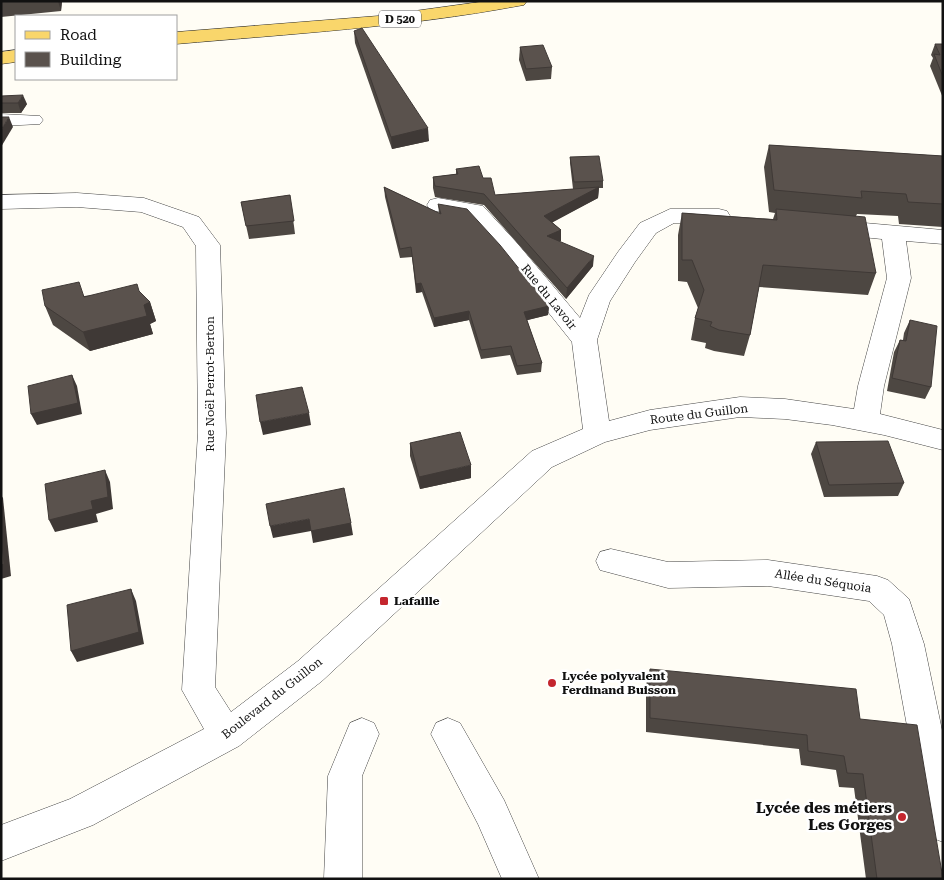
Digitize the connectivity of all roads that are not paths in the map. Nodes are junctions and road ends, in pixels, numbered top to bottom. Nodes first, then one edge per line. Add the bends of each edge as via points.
1 (518, 1) edge
2 (178, 38) edge
3 (15, 56) edge
4 (1, 58) edge
5 (1, 120) edge
6 (33, 120) dead end
7 (1, 202) edge
8 (438, 205) edge
9 (735, 218) edge
10 (814, 225) edge
11 (893, 232) junction
12 (943, 237) edge
13 (584, 340) junction
14 (865, 422) junction
15 (597, 434) junction
16 (943, 440) edge
17 (502, 494) joint
18 (611, 561) dead end
19 (362, 734) dead end
20 (448, 734) dead end
21 (228, 735) junction
22 (943, 824) edge
23 (1, 843) edge
24 (343, 879) edge
25 (521, 879) edge

1 - 2 main road, D 520 via 416,18
3 - 4 main road
5 - 6 street
7 - 21 street, Rue Noël Perrot-Berton via 77,200 144,205 191,222 208,245 212,433 198,690
8 - 13 street, Rue du Lavoir via 476,211
9 - 13 street via 670,216 648,228 598,301
10 - 11 street
11 - 12 street
11 - 14 street via 899,278
13 - 15 street, Rue du Lavoir
14 - 15 street, Route du Guillon via 785,409 740,407 650,420
14 - 16 street, Route du Guillon
15 - 17 street, Route du Guillon via 542,459
17 - 21 street, Boulevard du Guillon via 310,671
18 - 22 street, Allée du Séquoia via 668,575 768,573 877,589 885,595 898,608 908,644
19 - 24 street via 345,776
20 - 25 street via 491,812
21 - 23 street, Boulevard du Guillon via 80,813

